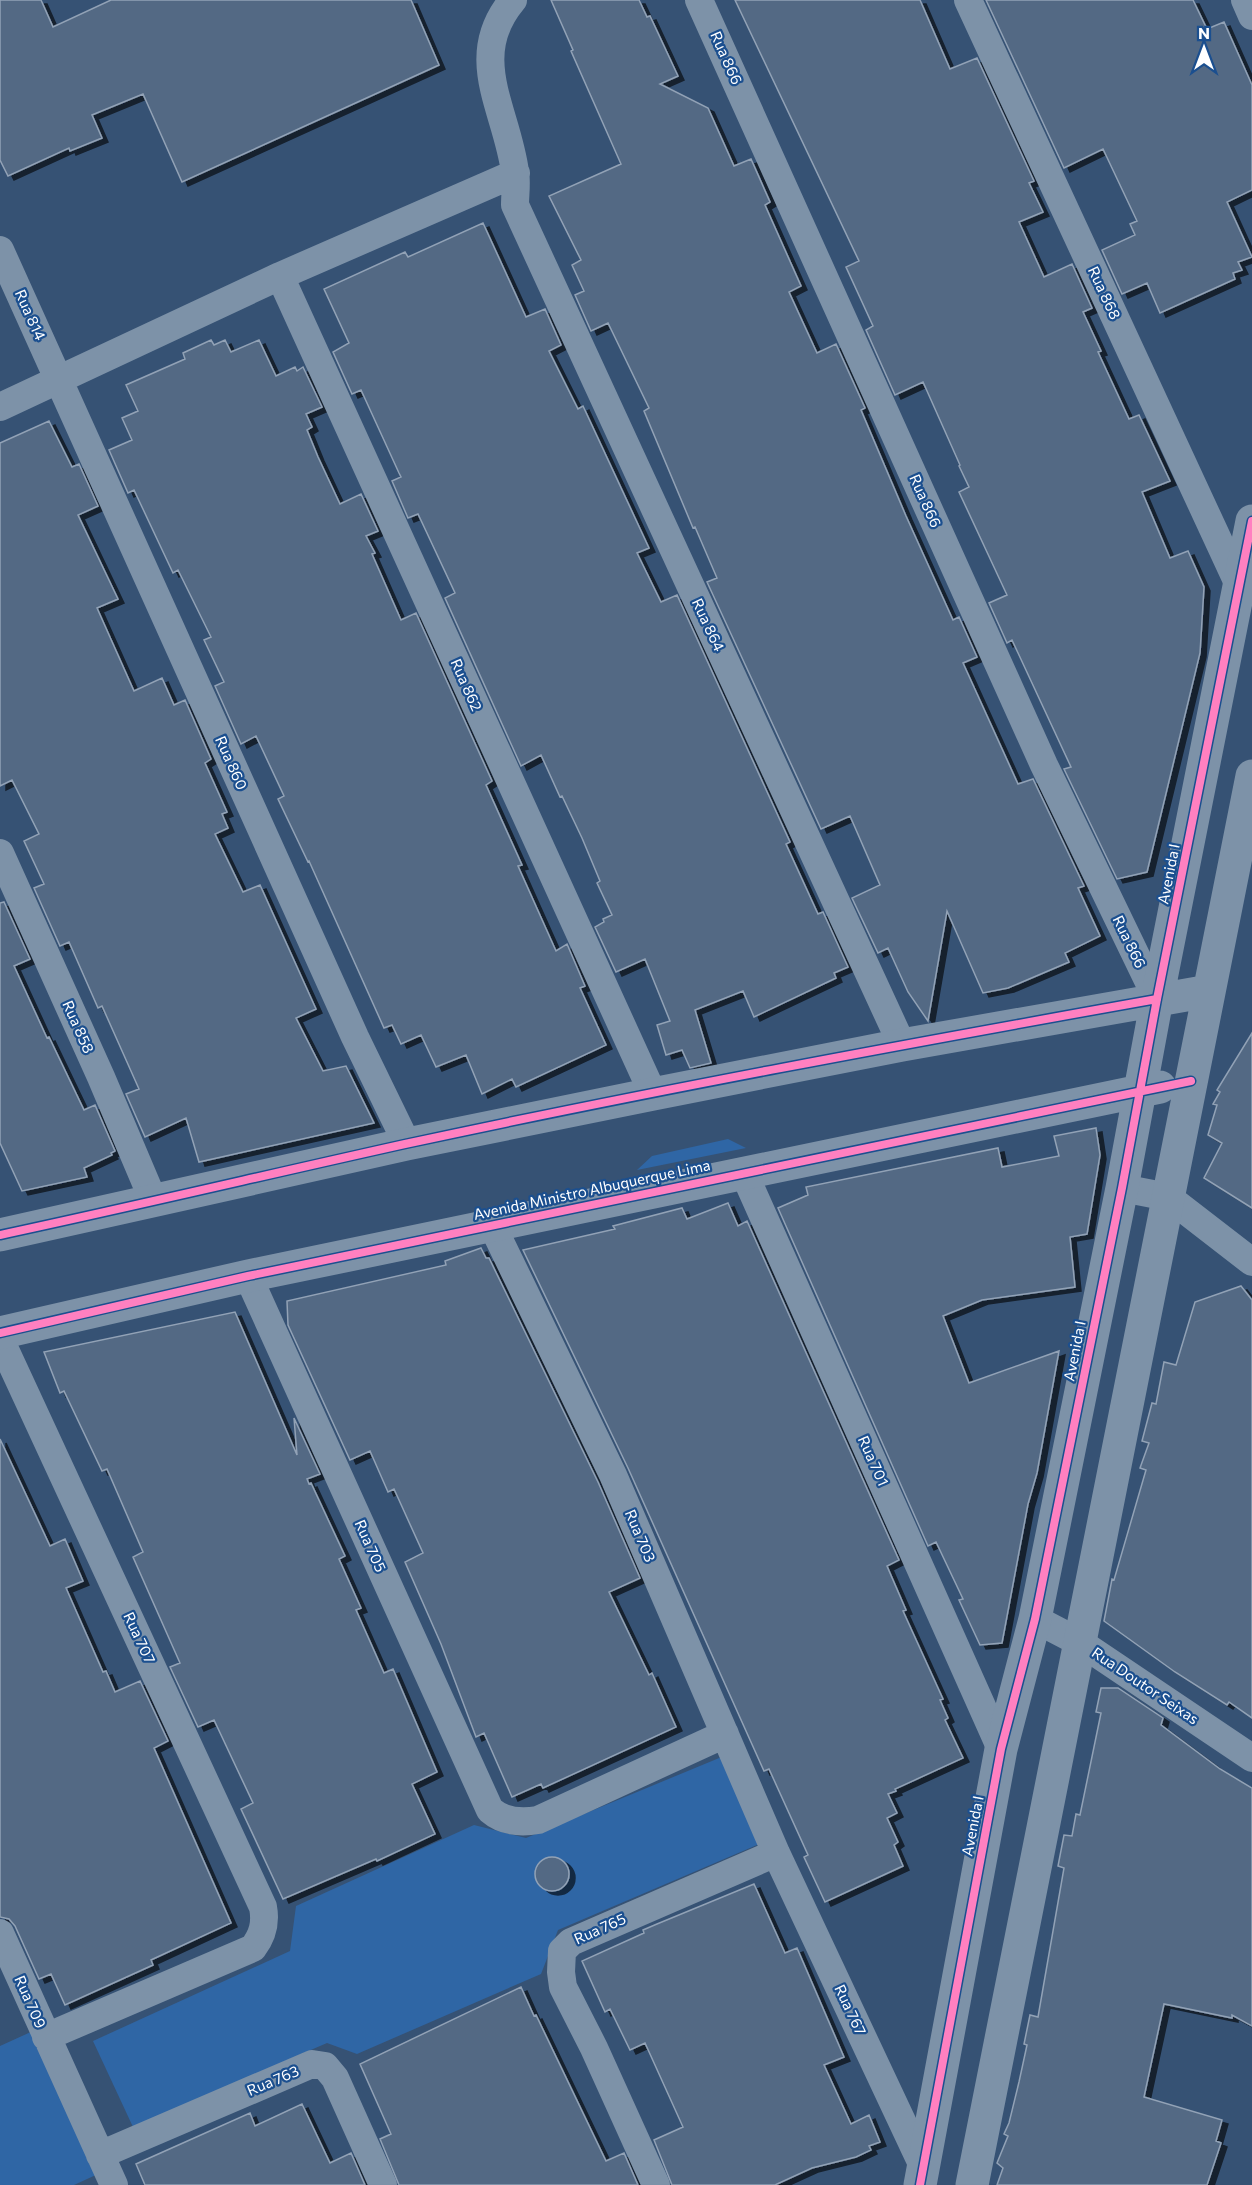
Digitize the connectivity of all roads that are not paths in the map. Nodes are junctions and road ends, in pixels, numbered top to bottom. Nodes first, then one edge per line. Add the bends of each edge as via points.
1 (513, 0) edge
2 (699, 0) edge
3 (968, 0) edge
4 (1245, 0) edge
5 (1252, 16) edge
6 (516, 173) junction
7 (0, 250) edge
8 (280, 276) junction
9 (59, 381) junction
10 (0, 407) edge
11 (1252, 521) edge
12 (1239, 585) junction
13 (1252, 776) edge
14 (0, 853) edge
15 (1209, 991) junction
16 (1157, 999) junction
17 (902, 1045) junction
18 (1191, 1080) junction
19 (1141, 1091) junction
20 (653, 1094) junction
21 (407, 1144) junction
22 (744, 1173) junction
23 (1122, 1188) junction
24 (1168, 1197) junction
25 (154, 1202) junction
26 (492, 1225) junction
27 (0, 1235) edge
28 (1252, 1262) edge
29 (248, 1276) junction
30 (0, 1333) edge
31 (0, 1339) edge
32 (1035, 1619) junction
33 (1081, 1643) junction
34 (725, 1734) junction
35 (1001, 1749) junction
36 (1252, 1758) edge
37 (776, 1853) junction
38 (0, 1933) edge
39 (46, 2037) junction
40 (100, 2155) junction
41 (922, 2175) edge
42 (114, 2185) edge
43 (383, 2185) edge
44 (656, 2185) edge
45 (972, 2185) edge

1 - 6 street via 492,34 489,69
2 - 16 street, Rua 866 via 1044,765
3 - 12 street, Rua 868
4 - 5 street
6 - 8 street
6 - 17 street, Rua 864 via 514,205
7 - 9 street, Rua 814
8 - 9 street
8 - 20 street, Rua 862
9 - 10 street
9 - 21 street, Rua 860
11 - 12 street, Avenida I
12 - 16 street, Avenida I
13 - 15 street
14 - 25 street, Rua 858
15 - 16 street
15 - 18 street
16 - 17 street
16 - 19 street, Avenida I
17 - 20 street
18 - 19 street, Avenida Ministro Albuquerque Lima
18 - 24 street
19 - 22 street, Avenida Ministro Albuquerque Lima
19 - 23 street, Avenida I
20 - 21 street
21 - 25 street
22 - 26 street, Avenida Ministro Albuquerque Lima
22 - 35 street, Rua 701
23 - 24 street
23 - 32 street, Avenida I
24 - 28 street
24 - 33 street
25 - 27 street
26 - 29 street, Avenida Ministro Albuquerque Lima
26 - 34 street, Rua 703 via 613,1474
29 - 30 street, Avenida Ministro Albuquerque Lima
29 - 34 street, Rua 705 via 490,1810 505,1819 538,1820
31 - 39 street, Rua 707 via 263,1907 266,1921 253,1948
32 - 33 street, Rua Doutor Seixas
32 - 35 street, Avenida I
33 - 36 street, Rua Doutor Seixas
33 - 45 street
34 - 37 street, Rua 703
35 - 41 street, Avenida I
37 - 41 street, Rua 767
37 - 44 street, Rua 765 via 571,1942 562,1951 563,1987
38 - 39 street, Rua 709
39 - 40 street, Rua 709
40 - 42 street, Rua 709
40 - 43 street, Rua 763 via 312,2064 325,2066 334,2078

